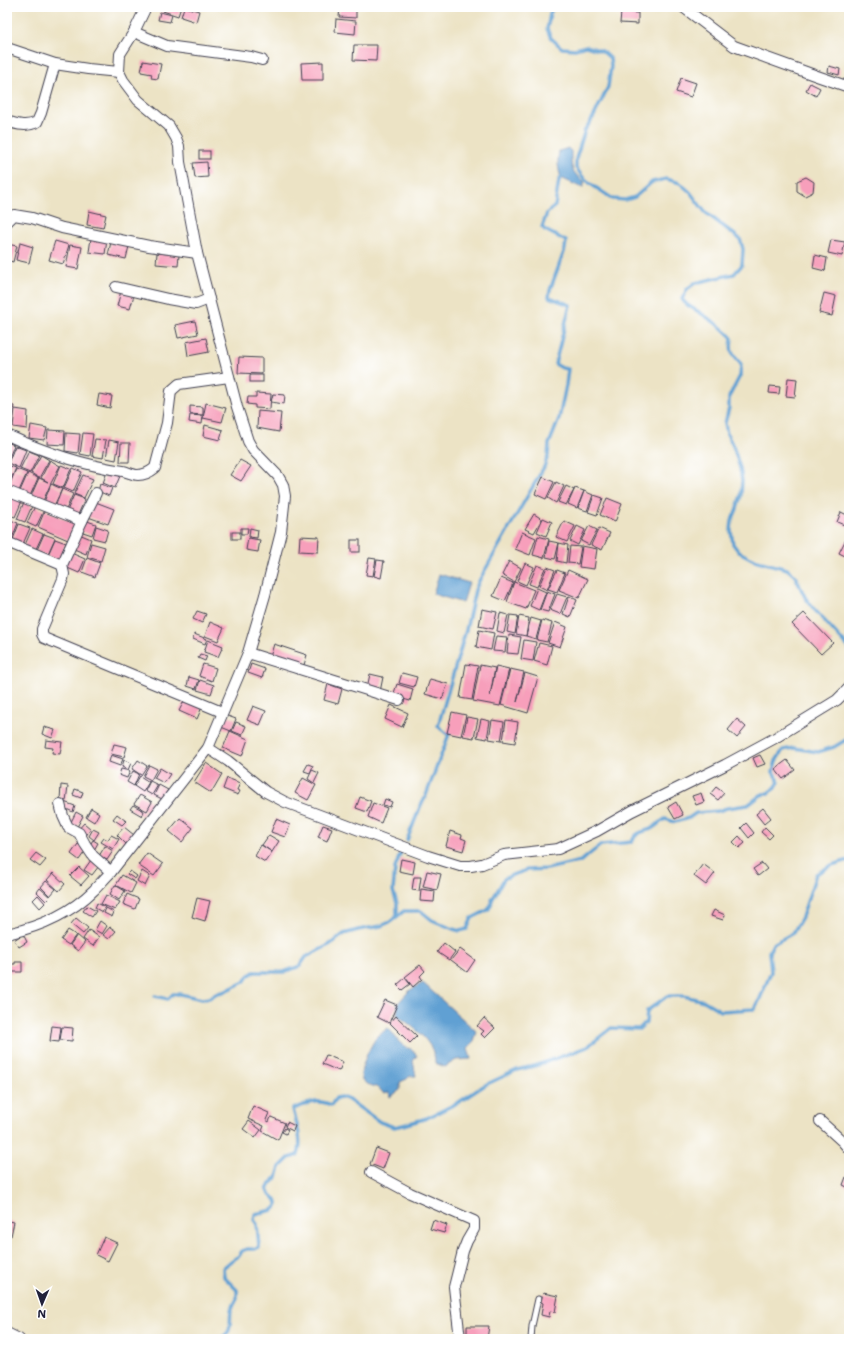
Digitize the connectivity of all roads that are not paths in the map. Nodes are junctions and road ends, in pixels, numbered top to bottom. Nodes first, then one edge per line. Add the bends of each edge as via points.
1 (146, 7) edge
2 (683, 7) edge
3 (134, 32) junction
4 (7, 48) edge
5 (262, 60) dead end
6 (55, 64) junction
7 (119, 72) junction
8 (849, 87) edge
9 (7, 121) edge
10 (7, 222) edge
11 (197, 253) junction
12 (116, 287) dead end
13 (209, 299) junction
14 (229, 377) junction
15 (7, 435) edge
16 (7, 490) edge
17 (96, 494) dead end
18 (82, 521) junction
19 (7, 542) edge
20 (62, 565) junction
21 (248, 653) junction
22 (849, 688) edge
23 (398, 700) dead end
24 (222, 712) junction
25 (208, 748) junction
26 (60, 804) dead end
27 (111, 872) junction
28 (7, 934) edge
29 (820, 1121) dead end
30 (849, 1149) edge
31 (370, 1172) dead end
32 (538, 1300) dead end
33 (7, 1333) edge
34 (19, 1339) edge
35 (460, 1339) edge
36 (531, 1339) edge

1 - 3 street
2 - 8 street via 734,46
3 - 5 street via 167,46
3 - 7 street via 120,54
4 - 6 street
6 - 7 street
6 - 9 street via 42,113 37,122 32,125 17,125
7 - 11 street via 138,100 169,126 176,138
10 - 11 street via 14,216 32,218 62,228
11 - 13 street
12 - 13 street via 196,304
13 - 14 street
14 - 15 street via 179,384 174,387 155,468 144,474 106,469 63,458
14 - 21 street via 248,441 253,450 278,476 284,485 285,496 281,532
16 - 18 street
17 - 18 street
18 - 20 street
19 - 20 street
20 - 24 street via 63,579 42,629 44,638
21 - 23 street
21 - 24 street
22 - 25 street via 837,700 775,738 572,843 558,849 504,855 471,866 460,866 428,856 285,802 266,792
24 - 25 street
25 - 27 street
26 - 27 street via 68,827 79,833 93,856
27 - 28 street via 94,891 69,910 42,924
29 - 30 street
31 - 35 street via 474,1221 474,1229 463,1251 454,1287
32 - 36 lane
33 - 34 street

